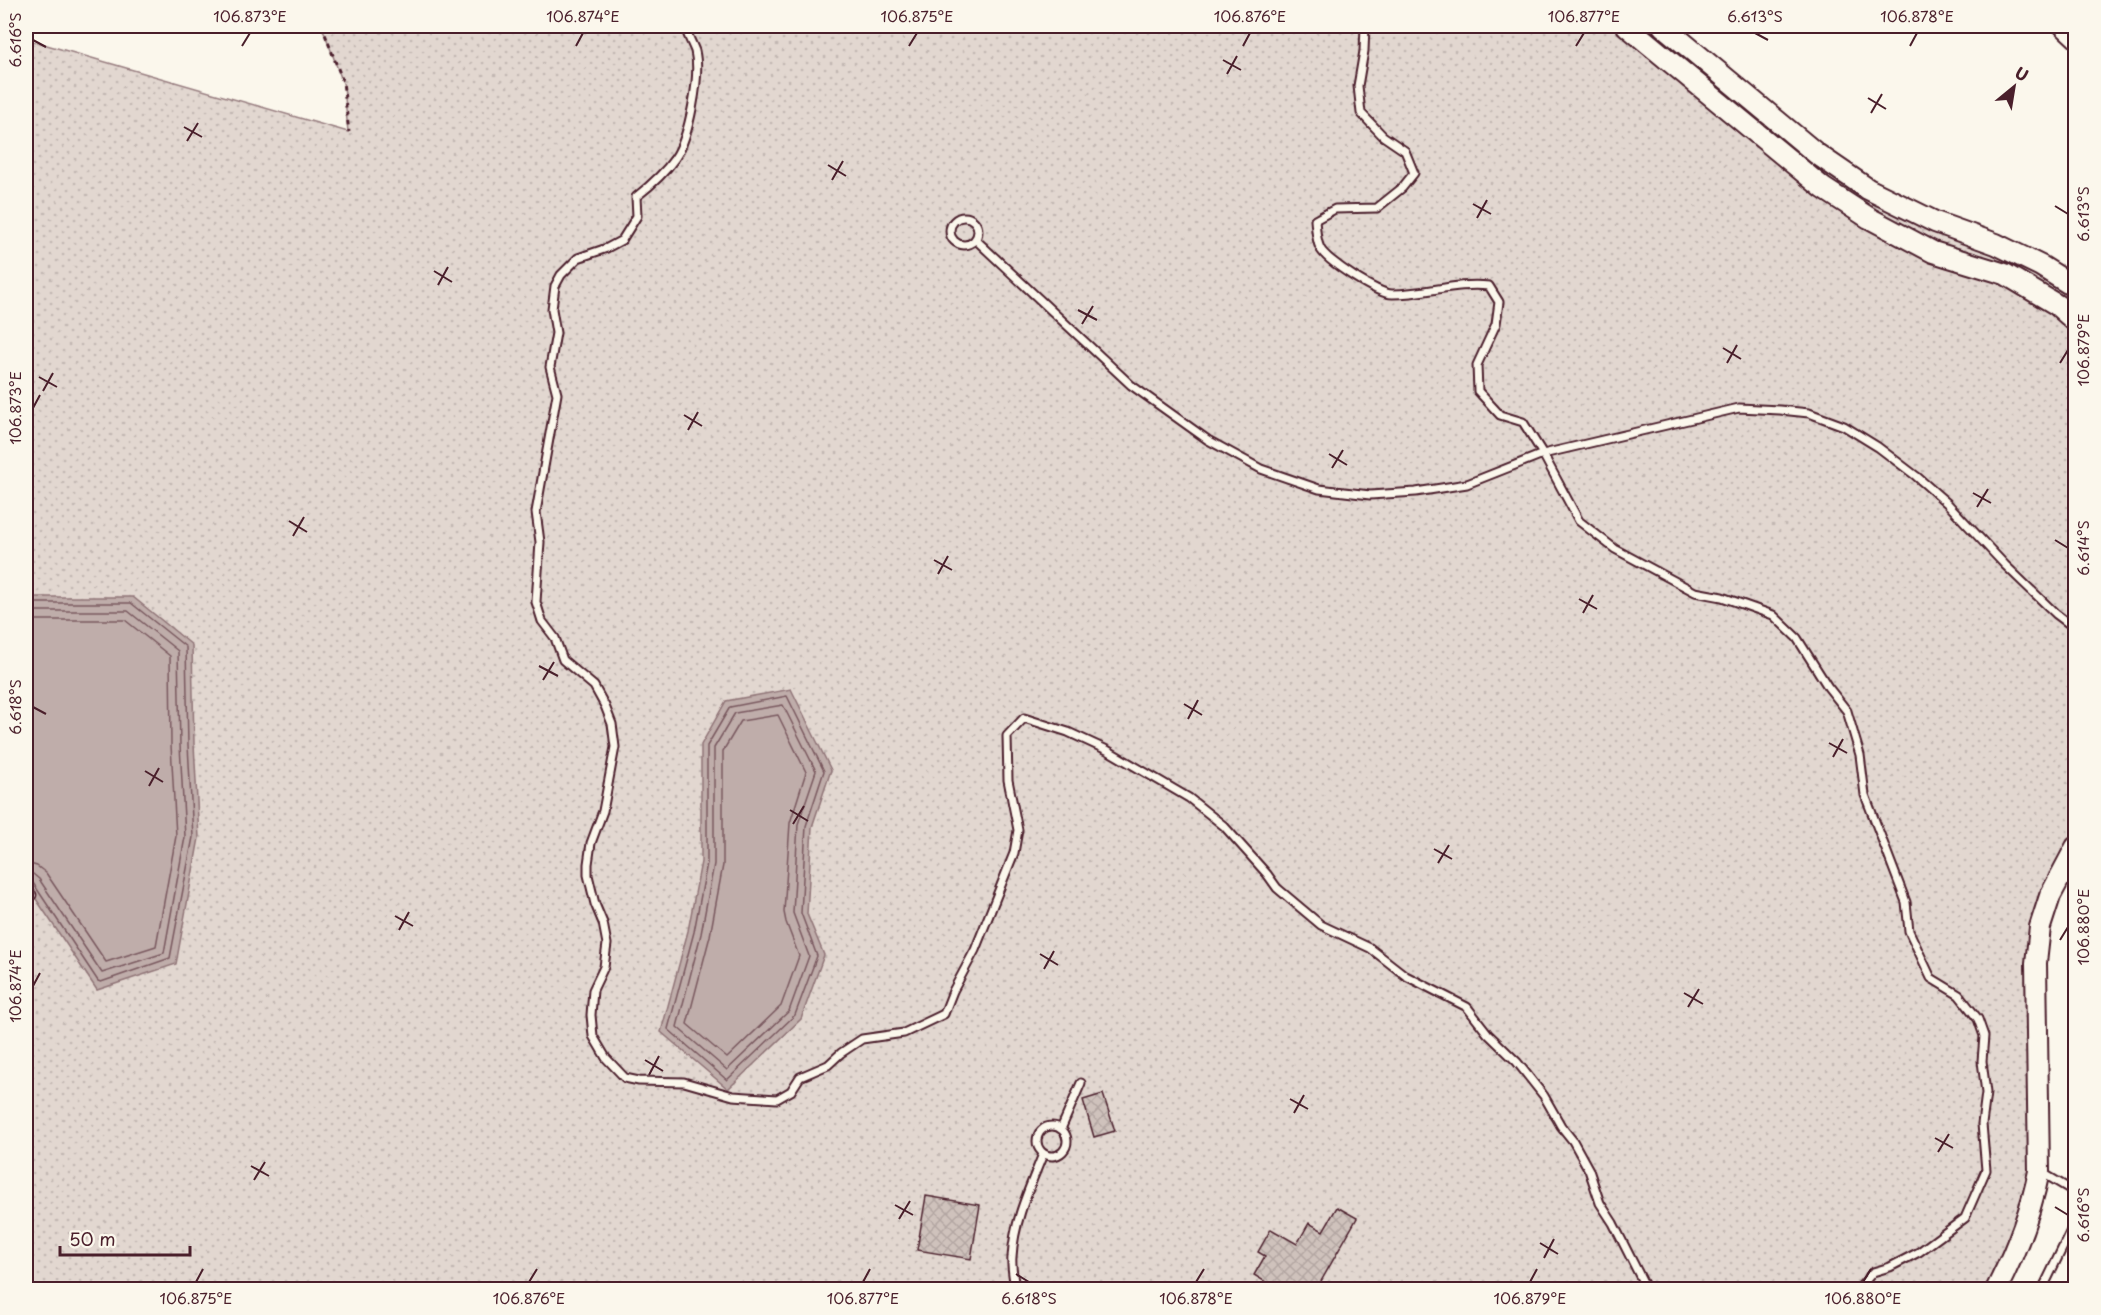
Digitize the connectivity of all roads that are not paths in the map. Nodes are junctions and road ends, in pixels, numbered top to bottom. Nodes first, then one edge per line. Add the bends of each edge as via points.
1 (685, 26) edge
2 (1365, 26) edge
3 (1627, 26) edge
4 (1663, 26) edge
5 (2060, 26) edge
6 (2076, 41) edge
7 (976, 240) junction
8 (2076, 288) edge
9 (2076, 322) edge
10 (1543, 454) junction
11 (2076, 629) edge
12 (2076, 847) edge
13 (1082, 1083) dead end
14 (1061, 1129) junction
15 (1043, 1154) junction
16 (2039, 1171) junction
17 (2076, 1197) edge
18 (2076, 1220) edge
19 (1015, 1290) edge
20 (1647, 1290) edge
21 (1863, 1290) edge
22 (1996, 1290) edge
23 (2042, 1290) edge

1 - 20 lane via 695,53 696,88 676,157 636,197 637,216 622,240 578,258 555,286 552,309 556,333 550,367 557,394 536,512 540,542 536,602 542,621 555,638 563,660 594,686 612,724 615,747 588,864 607,944 604,967 592,990 591,1015 593,1036 606,1058 626,1078 684,1082 733,1096 777,1099 791,1091 800,1077 828,1065 862,1039 904,1033 944,1014 1014,854 1018,830 1008,780 1008,736 1024,718 1107,750 1189,798 1224,826 1277,888 1322,925 1370,948 1406,976 1467,1007 1544,1096 1573,1141 1589,1170 1600,1203
2 - 10 lane via 1358,86 1361,113 1383,136 1405,151 1414,173 1377,208 1335,209 1315,220 1320,248 1335,264 1389,294 1468,283 1489,285 1499,302 1496,324 1477,365 1478,391 1500,415 1523,422
3 - 9 main road via 1823,188 1933,252 2005,274 2057,304
4 - 8 main road via 1817,154 1868,189 1935,222 1996,244
5 - 6 street
7 - 7 lane via 964,246 953,240 953,222 970,218 978,228
7 - 10 lane via 1131,385 1208,440 1261,469 1319,489 1370,495 1467,484
10 - 11 lane via 1739,408 1809,413 1870,441 1916,476
10 - 21 lane via 1579,521 1615,549 1695,592 1773,615 1797,638 1846,711 1860,755 1865,795 1906,902 1910,931 1931,978 1959,995 1984,1036 1986,1093 1982,1124 1986,1170 1965,1218 1919,1252 1873,1272
12 - 16 main road via 2050,896 2040,927 2036,963
13 - 14 lane
14 - 15 lane via 1066,1137 1061,1153
14 - 15 lane via 1052,1126 1037,1136 1037,1146
15 - 19 lane via 1015,1233 1011,1258
16 - 17 lane via 2073,1191
16 - 22 main road via 2021,1237
18 - 23 lane

